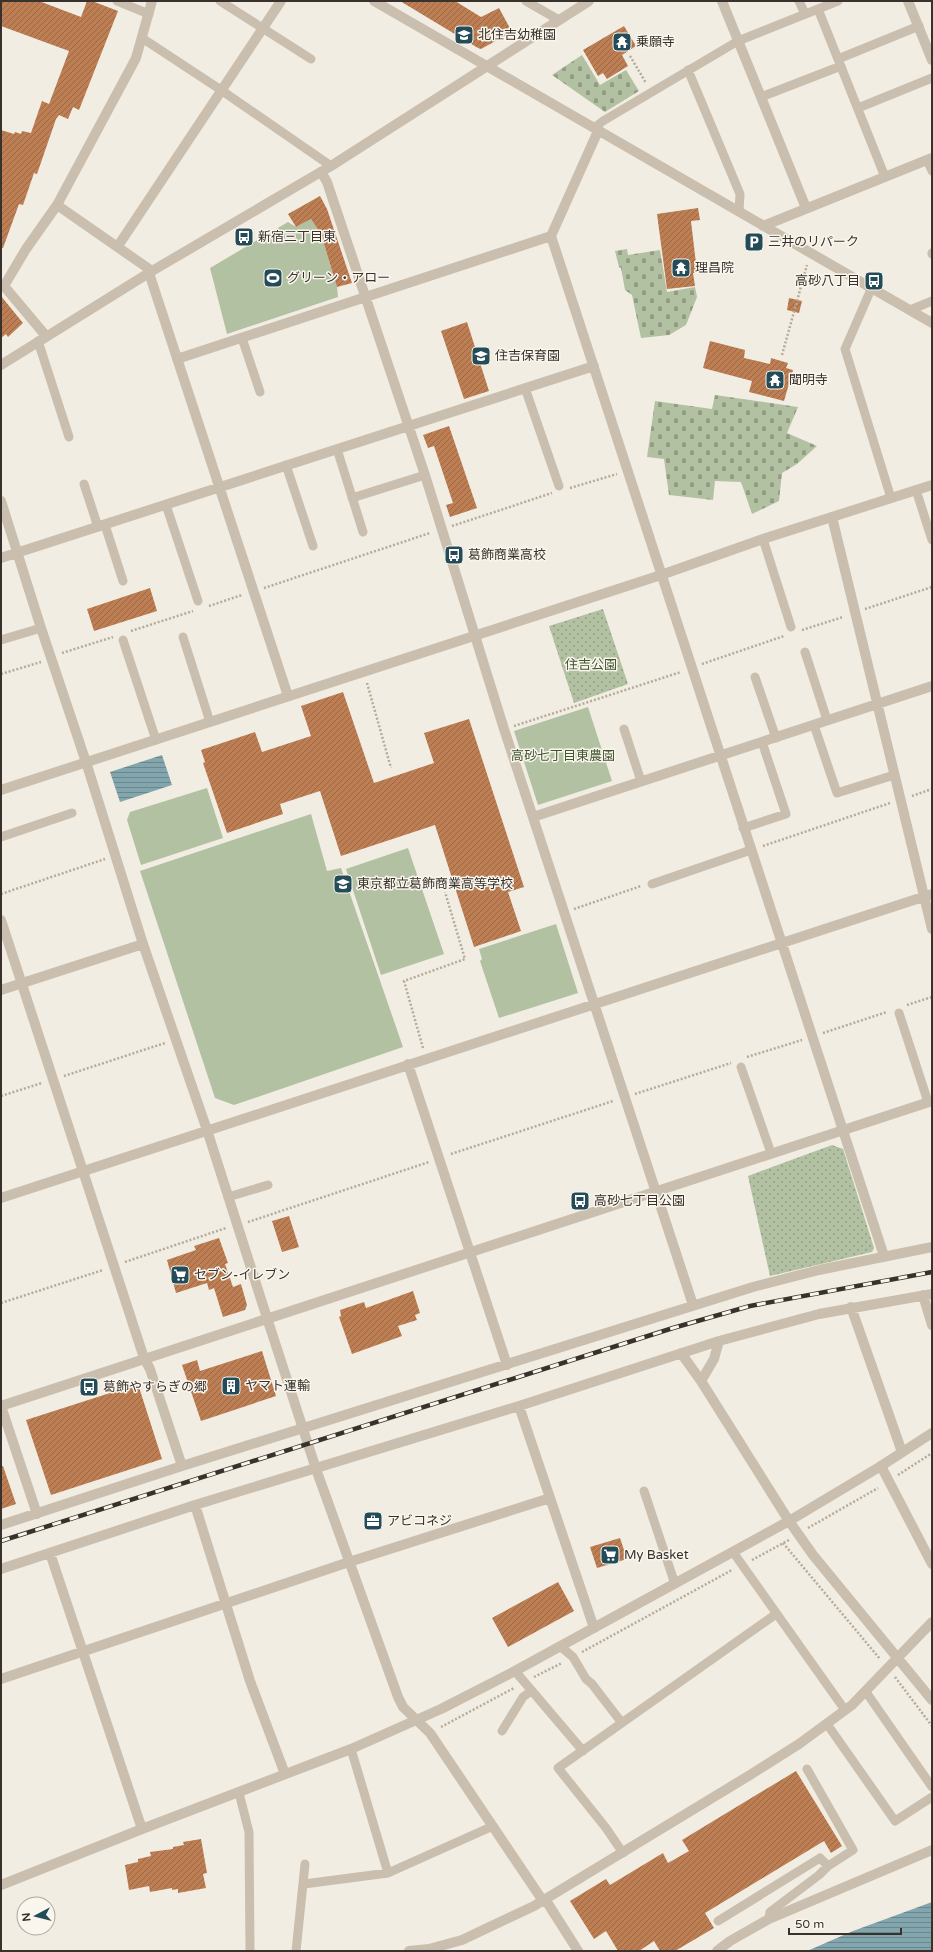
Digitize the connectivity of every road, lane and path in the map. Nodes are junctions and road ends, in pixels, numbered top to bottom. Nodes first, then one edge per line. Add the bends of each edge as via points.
1 (117, 1) edge
2 (152, 1) edge
3 (220, 1) edge
4 (281, 1) edge
5 (374, 1) edge
6 (526, 1) edge
7 (588, 1) edge
8 (722, 1) edge
9 (799, 1) edge
10 (838, 1) edge
11 (908, 1) edge
12 (390, 5) edge
13 (818, 9) junction
14 (149, 14) junction
15 (805, 14) junction
16 (558, 20) junction
17 (918, 26) junction
18 (263, 28) junction
19 (142, 38) junction
20 (738, 41) junction
21 (630, 56) dead end
22 (311, 59) dead end
23 (932, 60) edge
24 (839, 62) junction
25 (486, 66) junction
26 (688, 70) junction
27 (932, 78) edge
28 (221, 90) junction
29 (652, 92) junction
30 (761, 97) junction
31 (858, 108) junction
32 (596, 130) junction
33 (930, 159) edge
34 (331, 166) junction
35 (932, 171) edge
36 (321, 172) junction
37 (885, 177) junction
38 (57, 205) junction
39 (806, 208) junction
40 (739, 212) junction
41 (763, 226) junction
42 (551, 236) junction
43 (118, 246) junction
44 (810, 253) junction
45 (151, 272) junction
46 (872, 287) junction
47 (365, 297) junction
48 (932, 301) edge
49 (910, 310) junction
50 (930, 322) edge
51 (932, 332) edge
52 (42, 338) junction
53 (242, 338) junction
54 (782, 355) dead end
55 (177, 359) junction
56 (1, 365) edge
57 (594, 366) junction
58 (524, 388) junction
59 (260, 392) dead end
60 (408, 426) junction
61 (68, 437) dead end
62 (337, 449) junction
63 (286, 465) junction
64 (618, 473) dead end
65 (424, 474) junction
66 (84, 484) dead end
67 (932, 484) edge
68 (220, 487) junction
69 (560, 489) junction
70 (916, 490) junction
71 (352, 498) junction
72 (891, 498) junction
73 (1, 501) edge
74 (166, 505) junction
75 (832, 517) junction
76 (101, 526) junction
77 (442, 530) junction
78 (363, 532) dead end
79 (763, 540) junction
80 (932, 540) edge
81 (313, 546) dead end
82 (18, 553) junction
83 (1, 558) edge
84 (661, 575) junction
85 (123, 581) dead end
86 (932, 587) edge
87 (254, 592) junction
88 (200, 604) joint
89 (195, 611) dead end
90 (854, 612) junction
91 (41, 628) junction
92 (795, 629) joint
93 (129, 632) dead end
94 (475, 635) junction
95 (785, 635) dead end
96 (183, 637) dead end
97 (119, 638) joint
98 (1, 640) edge
99 (805, 652) dead end
100 (60, 654) dead end
101 (43, 661) dead end
102 (692, 668) junction
103 (363, 671) junction
104 (1, 674) edge
105 (755, 678) dead end
106 (932, 686) edge
107 (288, 696) junction
108 (876, 704) junction
109 (827, 720) junction
110 (210, 722) junction
111 (814, 725) junction
112 (624, 728) dead end
113 (504, 729) junction
114 (776, 738) junction
115 (156, 740) junction
116 (762, 742) junction
117 (720, 756) junction
118 (86, 762) junction
119 (391, 768) dead end
120 (894, 774) junction
121 (641, 781) junction
122 (932, 789) edge
123 (1, 790) edge
124 (899, 800) junction
125 (72, 813) dead end
126 (533, 817) junction
127 (743, 828) junction
128 (1, 837) edge
129 (751, 850) junction
130 (108, 858) dead end
131 (652, 884) joint
132 (445, 892) dead end
133 (1, 894) edge
134 (928, 895) edge
135 (564, 912) junction
136 (1, 920) edge
137 (932, 929) edge
138 (781, 942) junction
139 (143, 944) junction
140 (21, 984) junction
141 (1, 990) edge
142 (932, 997) edge
143 (594, 1003) junction
144 (897, 1010) junction
145 (813, 1036) junction
146 (165, 1043) dead end
147 (427, 1058) junction
148 (746, 1058) dead end
149 (408, 1064) junction
150 (740, 1064) joint
151 (63, 1076) dead end
152 (42, 1083) dead end
153 (1, 1096) edge
154 (625, 1098) junction
155 (930, 1101) edge
156 (843, 1129) junction
157 (207, 1130) junction
158 (771, 1153) junction
159 (439, 1158) junction
160 (83, 1171) junction
161 (268, 1185) dead end
162 (656, 1191) junction
163 (228, 1197) junction
164 (1, 1198) edge
165 (246, 1223) dead end
166 (230, 1227) dead end
167 (932, 1247) edge
168 (470, 1252) junction
169 (884, 1256) junction
170 (124, 1262) dead end
171 (106, 1269) dead end
172 (928, 1294) edge
173 (1, 1303) edge
174 (693, 1305) junction
175 (851, 1307) junction
176 (267, 1318) junction
177 (932, 1325) edge
178 (719, 1341) junction
179 (681, 1353) junction
180 (144, 1358) junction
181 (507, 1365) junction
182 (701, 1381) junction
183 (1, 1406) edge
184 (519, 1406) junction
185 (302, 1428) junction
186 (932, 1433) edge
187 (902, 1452) junction
188 (932, 1453) edge
189 (182, 1466) junction
190 (881, 1466) junction
191 (316, 1469) junction
192 (888, 1482) junction
193 (644, 1491) dead end
194 (550, 1498) junction
195 (195, 1506) junction
196 (37, 1514) junction
197 (789, 1521) junction
198 (1, 1525) edge
199 (799, 1535) junction
200 (783, 1543) junction
201 (50, 1552) junction
202 (733, 1552) junction
203 (349, 1562) junction
204 (932, 1564) edge
205 (743, 1565) junction
206 (1, 1569) edge
207 (675, 1584) junction
208 (226, 1604) junction
209 (776, 1614) junction
210 (932, 1622) edge
211 (594, 1628) junction
212 (560, 1646) junction
213 (83, 1652) junction
214 (572, 1657) junction
215 (898, 1658) junction
216 (888, 1668) junction
217 (514, 1671) junction
218 (1, 1679) edge
219 (524, 1683) junction
220 (531, 1691) junction
221 (866, 1692) junction
222 (932, 1700) edge
223 (845, 1710) junction
224 (416, 1720) junction
225 (622, 1723) junction
226 (828, 1724) junction
227 (932, 1726) edge
228 (502, 1731) dead end
229 (430, 1733) junction
230 (352, 1748) junction
231 (582, 1751) junction
232 (807, 1770) dead end
233 (285, 1774) junction
234 (932, 1787) edge
235 (239, 1793) junction
236 (932, 1797) edge
237 (493, 1826) junction
238 (142, 1829) junction
239 (932, 1850) edge
240 (623, 1853) junction
241 (305, 1864) dead end
242 (828, 1866) junction
243 (388, 1873) junction
244 (304, 1884) junction
245 (1, 1885) edge
246 (544, 1900) junction
247 (769, 1919) junction
248 (718, 1921) dead end
249 (250, 1951) edge
250 (296, 1951) edge
251 (409, 1951) edge
252 (578, 1951) edge
253 (717, 1951) edge

1 - 14 lane
2 - 14 street
3 - 18 lane
4 - 18 street
5 - 12 street
6 - 16 lane
7 - 16 street
8 - 20 street
9 - 15 lane
10 - 13 lane
11 - 17 street
12 - 25 street
13 - 15 lane
13 - 24 lane
14 - 19 street
15 - 20 lane
16 - 25 street
17 - 23 street
17 - 24 lane
18 - 22 lane
18 - 28 street
19 - 28 lane
19 - 38 street via 136,58
20 - 26 lane
20 - 30 street
21 - 29 path
24 - 30 lane
24 - 31 lane
25 - 32 street
25 - 34 street
26 - 29 lane
26 - 40 lane via 740,194
27 - 31 lane
28 - 34 lane
28 - 43 street
29 - 32 lane via 603,121
30 - 39 street
31 - 37 lane
32 - 40 street
32 - 42 street
33 - 35 lane
33 - 37 street
34 - 36 street
36 - 45 street
36 - 47 street via 327,182
37 - 39 street
38 - 43 street
38 - 52 street via 26,248 4,286
39 - 41 street
40 - 41 street
41 - 44 street
42 - 47 street
42 - 57 street
43 - 45 street
44 - 46 street
44 - 54 path
45 - 52 street
45 - 55 street
46 - 49 street
46 - 72 lane via 845,349
47 - 53 street
47 - 60 street
48 - 49 lane
49 - 50 street
50 - 51 street
52 - 56 street
52 - 61 lane
53 - 55 street
53 - 59 lane
55 - 68 street
57 - 58 street
57 - 84 street
58 - 60 street
58 - 69 lane
60 - 62 street
60 - 65 street
62 - 63 street
62 - 71 lane
63 - 68 street
63 - 81 lane
64 - 69 path
65 - 71 lane
65 - 77 street
66 - 76 lane
67 - 70 street
68 - 74 street
68 - 87 street
69 - 77 path
70 - 72 street
70 - 80 lane
71 - 78 lane
72 - 75 street
73 - 82 street
74 - 76 street
74 - 88 lane
75 - 79 street
75 - 90 street
76 - 82 street
76 - 85 lane
77 - 87 path
77 - 94 street
79 - 84 street
79 - 92 lane
82 - 83 street
82 - 91 street
84 - 94 street
84 - 102 street
86 - 90 path
87 - 88 path
87 - 107 street
89 - 93 path
90 - 92 path
90 - 108 street
91 - 98 lane
91 - 118 street
94 - 103 street
94 - 113 street
95 - 102 path
96 - 110 lane
97 - 100 path
97 - 115 lane
99 - 109 lane
101 - 104 path
102 - 113 path
102 - 117 street
103 - 107 street
103 - 119 path
105 - 114 lane
106 - 108 street
107 - 110 street
108 - 109 street
108 - 120 street
109 - 111 street
110 - 115 street
111 - 114 street
111 - 120 lane via 837,793
112 - 121 lane
113 - 126 street
114 - 116 street
115 - 118 street
116 - 117 street
116 - 127 lane via 786,814
117 - 121 street
117 - 127 street
118 - 123 street
118 - 139 street
120 - 124 street
121 - 126 street
122 - 124 path
124 - 129 path
124 - 134 street
125 - 128 lane
126 - 135 street
127 - 129 street
129 - 131 lane
129 - 138 street
130 - 133 path
131 - 135 path
132 - 147 path via 466,959 404,981
134 - 137 street
134 - 138 street
135 - 143 street
136 - 140 street
138 - 143 street
138 - 145 street
139 - 140 street
139 - 157 street
140 - 141 street
140 - 160 street
142 - 144 path
143 - 147 street
143 - 154 street
144 - 145 path
144 - 155 lane
145 - 148 path
145 - 156 street
146 - 151 path
147 - 149 street
149 - 157 street
149 - 159 street
150 - 154 path
150 - 158 lane
152 - 153 path
154 - 159 path
154 - 162 street
155 - 156 street
156 - 158 street
156 - 169 street
157 - 160 street
157 - 163 street
158 - 162 street
159 - 165 path
159 - 168 street
160 - 164 street
160 - 180 street
161 - 163 lane
162 - 168 street
162 - 174 street
163 - 176 street
166 - 170 path
167 - 169 street
168 - 176 street
168 - 181 street
169 - 174 street via 760,1285
171 - 173 path
172 - 175 street
172 - 177 street
174 - 181 street
175 - 178 street
175 - 187 street
176 - 180 street
176 - 185 street
178 - 179 street
178 - 182 street via 714,1359
179 - 182 street
179 - 184 street
180 - 183 street
180 - 189 street via 150,1369
181 - 185 street
182 - 197 street
183 - 196 street
184 - 191 street
184 - 194 street
185 - 189 street
185 - 191 street
186 - 187 street
187 - 190 street
188 - 192 path
189 - 196 street
190 - 192 street
190 - 197 street
191 - 195 street
191 - 203 street
192 - 199 path
192 - 204 street
193 - 207 lane
194 - 203 street
194 - 211 street
195 - 201 street
195 - 208 street
196 - 198 street
197 - 199 street
197 - 202 street
199 - 200 path
199 - 215 street
200 - 205 path
200 - 216 path
201 - 206 street
201 - 213 street
202 - 205 lane
202 - 207 street
203 - 208 street
203 - 224 street via 398,1697 403,1707
205 - 209 lane
205 - 214 path
207 - 211 street
208 - 213 street
208 - 233 street via 250,1681
209 - 223 lane
209 - 225 lane
210 - 215 street
211 - 212 street
212 - 214 lane
212 - 217 street
213 - 218 street
213 - 238 street
214 - 219 path
214 - 225 lane via 586,1679
215 - 216 street
215 - 222 street
216 - 221 street
216 - 227 path
217 - 219 lane
217 - 224 street
219 - 220 lane
219 - 229 path
220 - 228 lane via 523,1698
220 - 231 lane
221 - 223 street
221 - 234 lane
223 - 226 street
224 - 229 street
224 - 230 street
225 - 231 lane
226 - 236 lane via 895,1821
226 - 240 street
229 - 237 street
230 - 233 street
230 - 243 lane
231 - 240 lane via 558,1768
232 - 242 lane via 854,1850
233 - 235 street
235 - 238 street
235 - 249 lane via 249,1832
237 - 243 lane
237 - 246 street
238 - 245 street
239 - 247 street
240 - 246 street
241 - 244 lane
242 - 247 lane via 770,1912
242 - 248 lane via 820,1858
243 - 244 lane
244 - 250 lane
246 - 251 street via 462,1940
246 - 252 street
247 - 253 street

